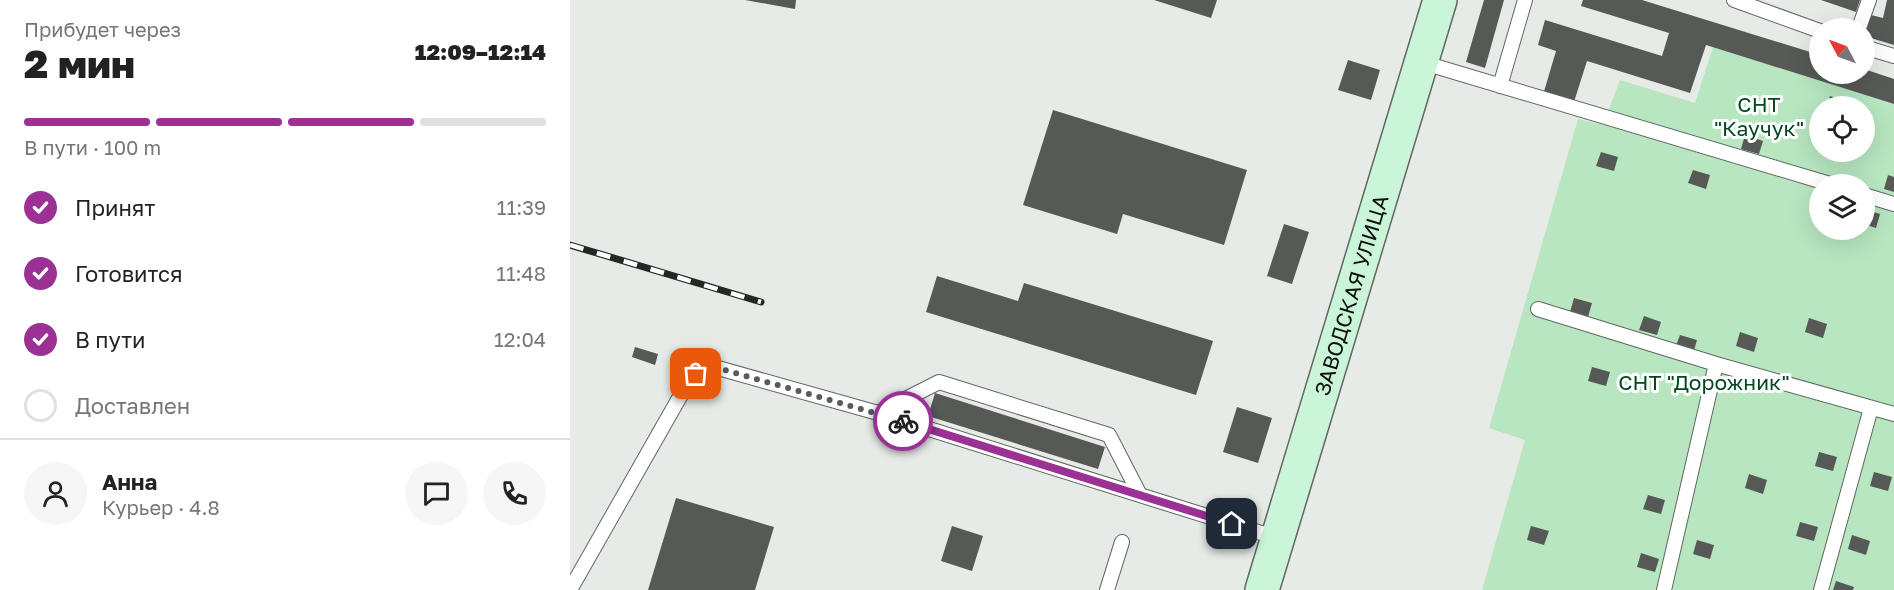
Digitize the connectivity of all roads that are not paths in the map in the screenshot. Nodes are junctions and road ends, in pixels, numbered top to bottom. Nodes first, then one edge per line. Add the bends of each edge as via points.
1 (1440, 0) edge
2 (1525, 0) edge
3 (1734, 0) edge
4 (1869, 0) edge
5 (1863, 18) edge
6 (1809, 27) edge
7 (1875, 50) edge
8 (1894, 56) edge
9 (1421, 62) junction
10 (1500, 86) junction
11 (1809, 178) edge
12 (1875, 198) edge
13 (1894, 204) edge
14 (1538, 309) dead end
15 (1716, 364) junction
16 (1871, 408) junction
17 (878, 413) junction
18 (1894, 414) edge
19 (1140, 495) junction
20 (1277, 538) junction
21 (1122, 542) dead end
22 (570, 590) edge
23 (1107, 590) edge
24 (1262, 590) edge
25 (1664, 590) edge
26 (1821, 590) edge

1 - 9 main road, ЗАВОДСКАЯ УЛИЦА
2 - 10 lane
3 - 6 lane
4 - 5 lane
7 - 8 lane
9 - 10 lane
9 - 20 main road, ЗАВОДСКАЯ УЛИЦА
10 - 11 lane
12 - 13 lane
14 - 15 lane
15 - 16 lane
15 - 25 lane
16 - 18 lane
16 - 26 lane
17 - 19 lane
17 - 19 lane via 939,382 1052,417 1109,435
17 - 22 lane via 711,366 696,374
19 - 20 lane
20 - 24 main road, ЗАВОДСКАЯ УЛИЦА
21 - 23 lane

